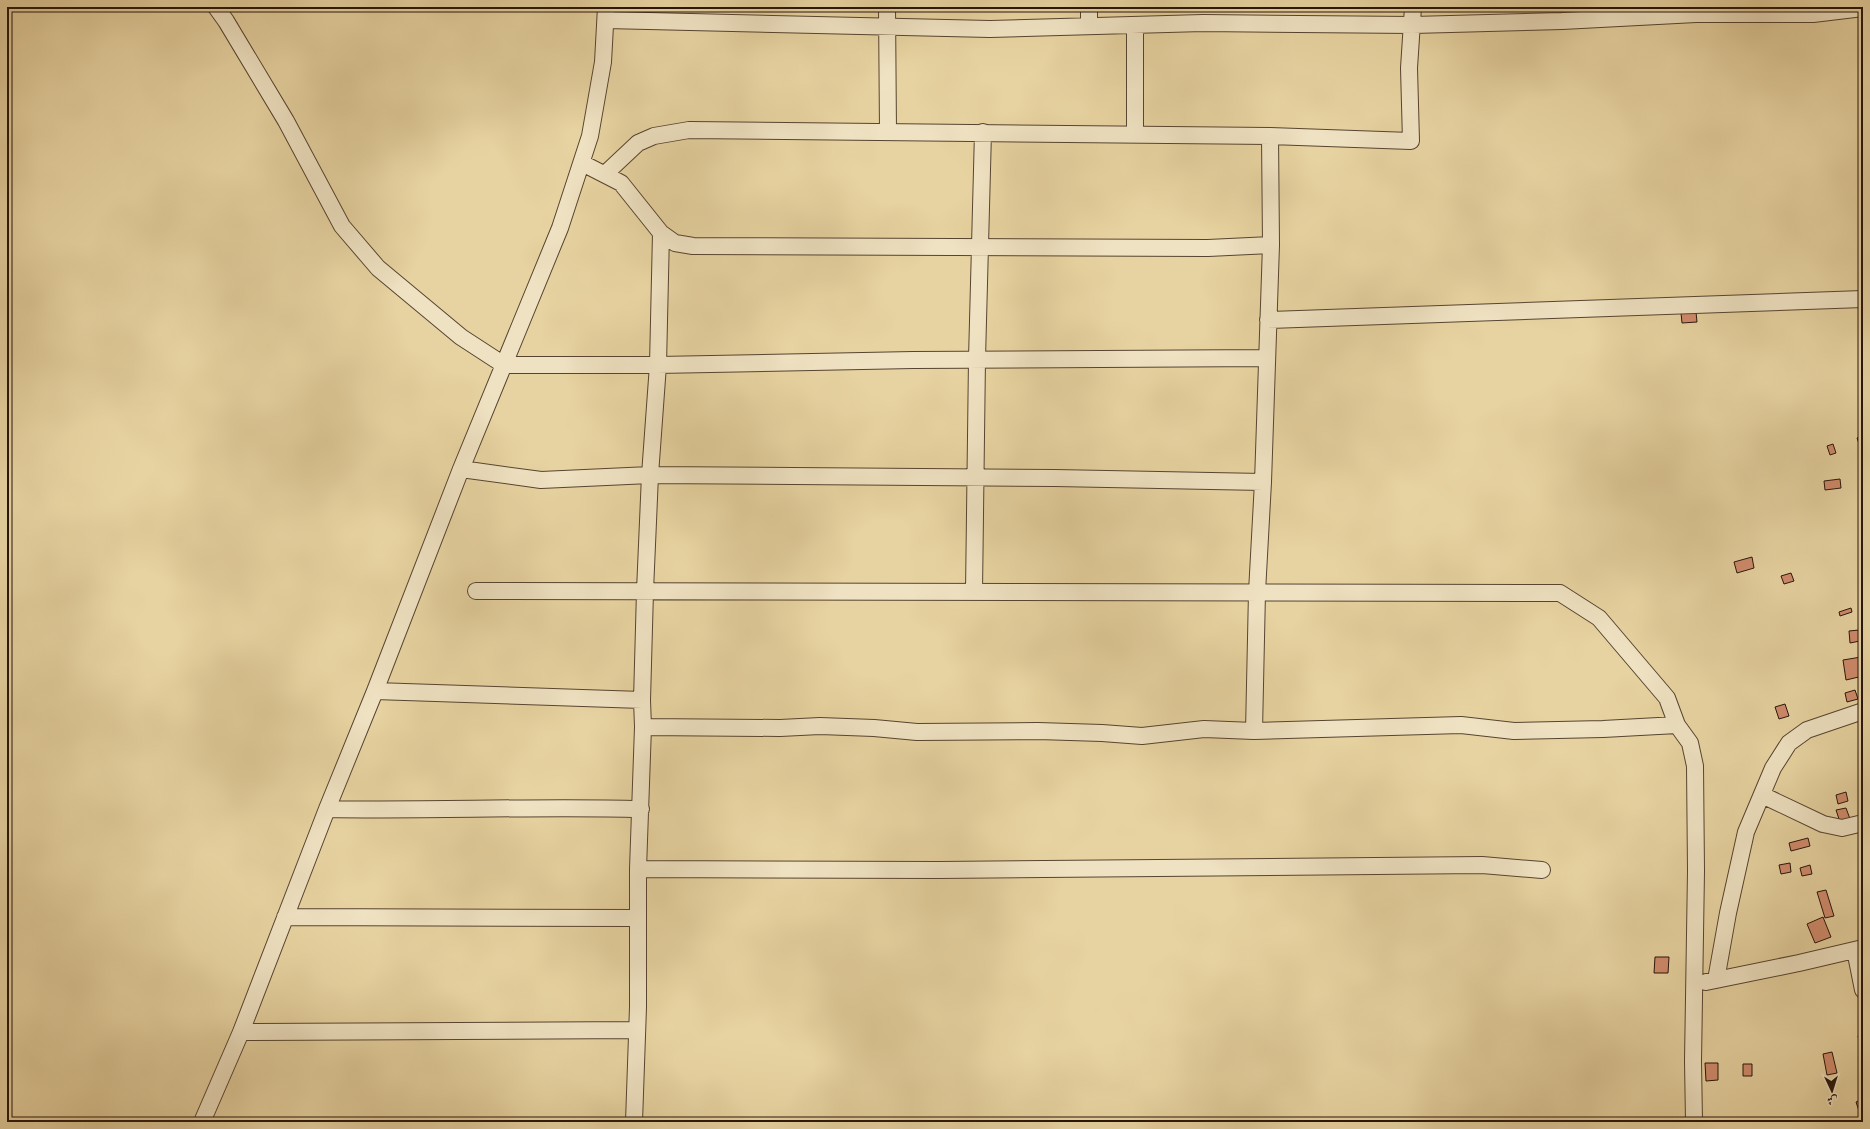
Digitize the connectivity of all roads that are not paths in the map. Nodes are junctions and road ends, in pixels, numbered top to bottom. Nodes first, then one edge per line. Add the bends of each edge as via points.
1 (216, 7) edge
2 (887, 7) edge
3 (1089, 7) edge
4 (1414, 7) edge
5 (1863, 8) edge
6 (606, 13) edge
7 (886, 25) junction
8 (1413, 25) junction
9 (1089, 26) junction
10 (1135, 26) junction
11 (888, 132) junction
12 (983, 132) junction
13 (1135, 135) junction
14 (1270, 136) junction
15 (582, 163) junction
16 (605, 174) junction
17 (661, 233) junction
18 (1271, 245) junction
19 (980, 248) junction
20 (1863, 299) edge
21 (1268, 320) junction
22 (1267, 358) junction
23 (977, 359) junction
24 (504, 364) junction
25 (658, 365) junction
26 (461, 469) junction
27 (650, 475) junction
28 (976, 478) junction
29 (1263, 482) junction
30 (476, 591) dead end
31 (645, 591) junction
32 (974, 592) junction
33 (1257, 592) junction
34 (375, 691) junction
35 (642, 700) junction
36 (1863, 711) edge
37 (1677, 725) junction
38 (643, 727) junction
39 (1254, 731) junction
40 (1762, 795) junction
41 (327, 809) junction
42 (641, 809) junction
43 (1863, 823) edge
44 (638, 869) junction
45 (1542, 870) dead end
46 (285, 917) junction
47 (638, 918) junction
48 (1859, 949) edge
49 (1716, 980) junction
50 (1694, 985) junction
51 (1863, 990) edge
52 (637, 1030) junction
53 (241, 1032) junction
54 (202, 1122) edge
55 (634, 1122) edge
56 (1694, 1122) edge

1 - 24 street via 286,121 342,226 378,268 461,337
2 - 7 street
3 - 9 street
4 - 8 street
5 - 8 street via 1812,14 1696,14
6 - 7 street
6 - 15 street via 603,62 590,136
7 - 9 street via 990,29
7 - 11 street
8 - 10 street via 1278,23
8 - 14 street via 1409,68 1411,141
9 - 10 street
10 - 13 street
11 - 12 street
11 - 16 street via 689,130 654,136 638,143
12 - 13 street
12 - 19 street
13 - 14 street
14 - 18 street
15 - 16 street
15 - 24 street via 560,228
16 - 17 street via 621,183
17 - 19 street via 675,243 693,246
17 - 25 street
18 - 19 street via 1200,248
18 - 21 street
19 - 23 street
20 - 21 street
21 - 22 street
22 - 23 street
22 - 29 street
23 - 25 street
23 - 28 street
24 - 25 street
24 - 26 street
25 - 27 street
26 - 27 street via 542,480
26 - 34 street
27 - 28 street
27 - 31 street
28 - 29 street
28 - 32 street
29 - 33 street
30 - 31 street
31 - 32 street
31 - 35 street
32 - 33 street
33 - 37 street via 1560,592 1599,618 1668,698
33 - 39 street
34 - 35 street
34 - 41 street
35 - 38 street
36 - 40 street via 1807,730 1789,743 1773,768
37 - 39 street via 1514,731 1461,725
37 - 50 street via 1690,743 1695,766
38 - 39 street via 828,726 917,732 1038,731 1142,736 1204,729
38 - 42 street
40 - 43 street via 1823,824 1842,828
40 - 49 street via 1746,832
41 - 42 street
41 - 46 street
42 - 44 street
44 - 45 street via 939,870 1482,865
44 - 47 street
46 - 47 street
46 - 53 street
47 - 52 street
48 - 49 street
48 - 51 street
49 - 50 street
50 - 56 street
52 - 53 street
52 - 55 street
53 - 54 street

